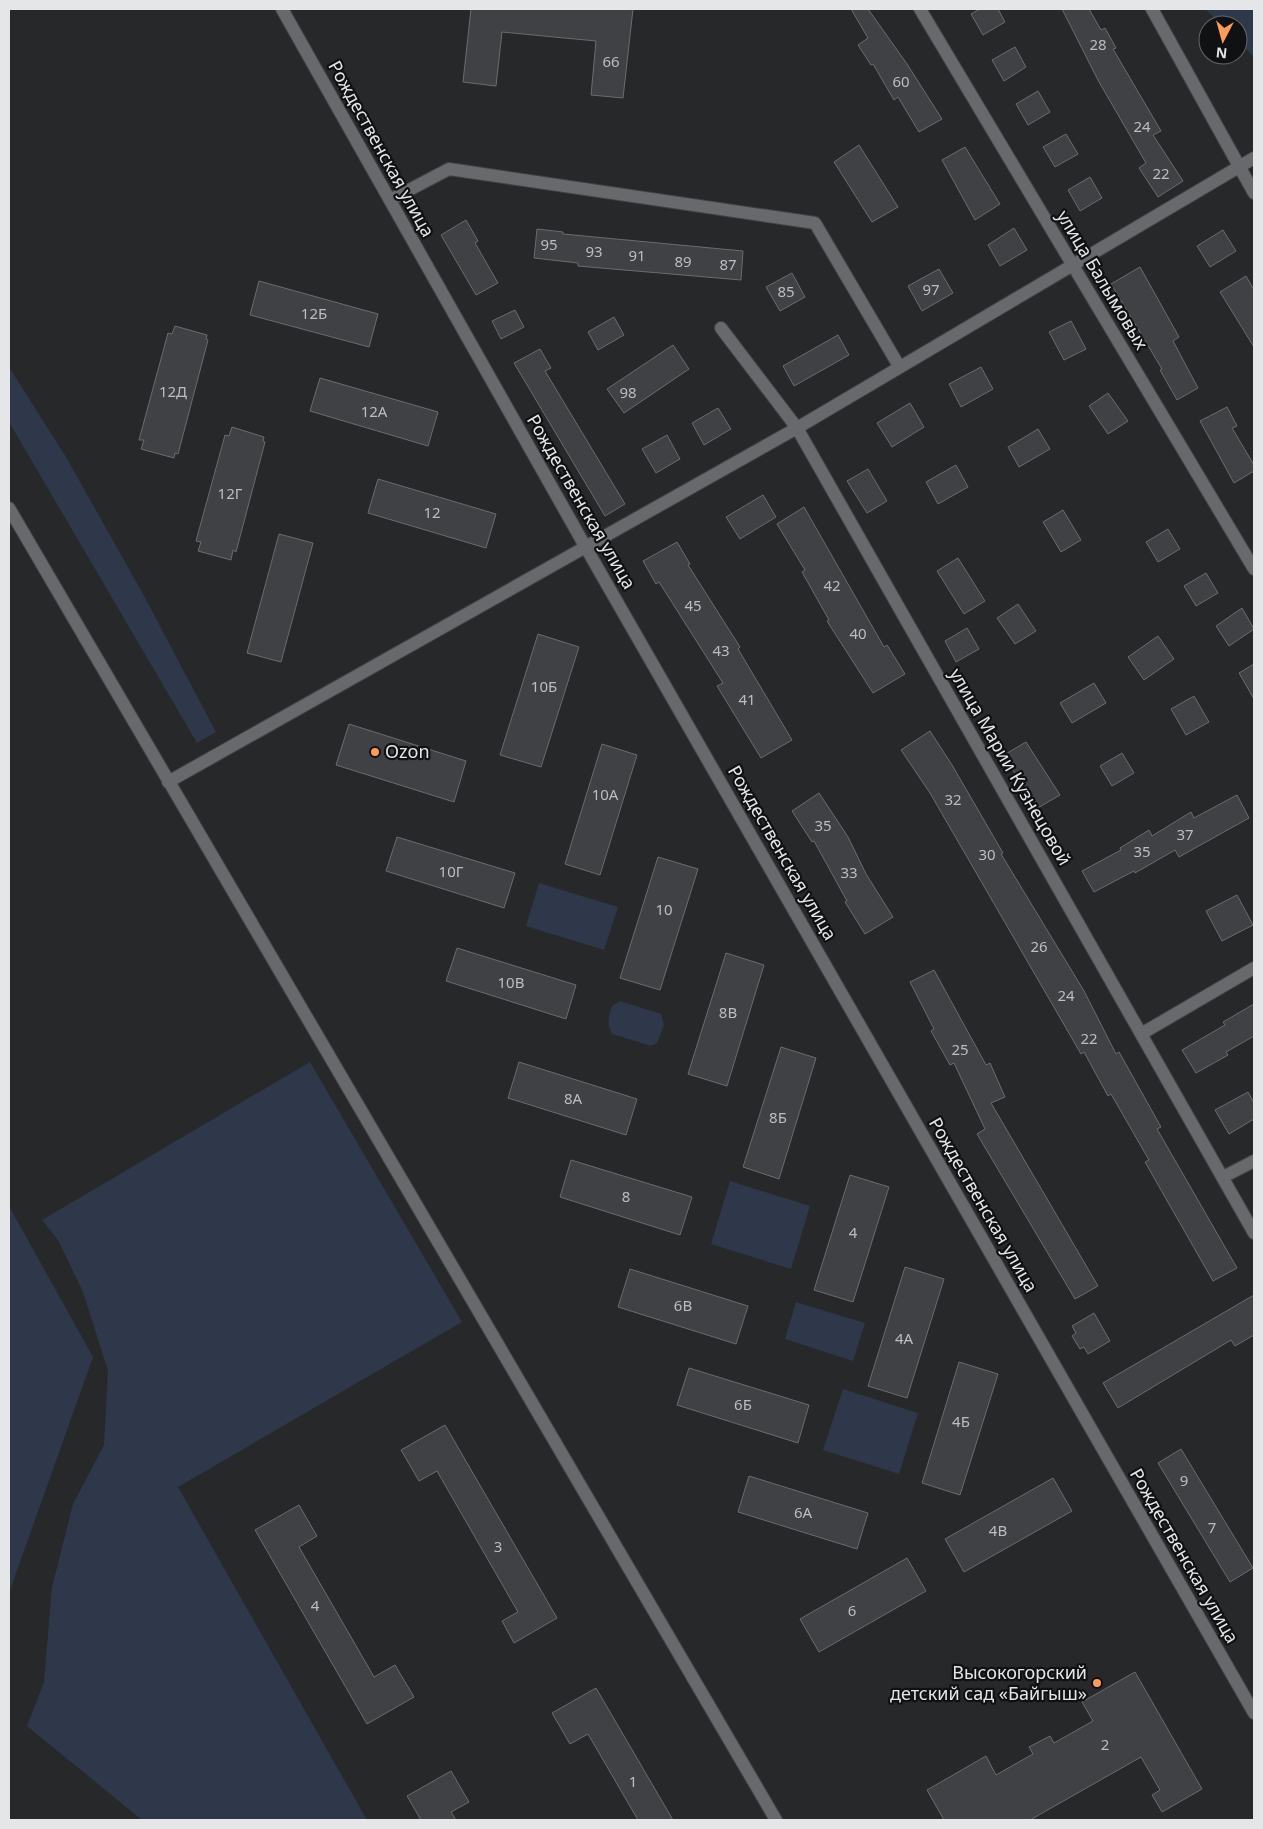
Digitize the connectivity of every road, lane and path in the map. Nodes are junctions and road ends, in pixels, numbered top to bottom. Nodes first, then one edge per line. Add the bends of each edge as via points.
1 (282, 9) edge
2 (920, 9) edge
3 (1152, 9) edge
4 (1254, 158) edge
5 (1239, 167) junction
6 (1254, 193) edge
7 (390, 200) junction
8 (1073, 265) junction
9 (721, 328) dead end
10 (899, 366) junction
11 (797, 428) junction
12 (9, 508) edge
13 (586, 546) junction
14 (1254, 569) edge
15 (168, 782) junction
16 (1254, 968) edge
17 (1141, 1034) junction
18 (1254, 1161) edge
19 (1224, 1177) junction
20 (1254, 1233) edge
21 (1254, 1713) edge
22 (776, 1820) edge

1 - 7 street, Рождественская улица
2 - 8 street, улица Балымовых
3 - 5 street
4 - 5 street
5 - 6 street
5 - 8 street
7 - 10 street via 449,169 815,223
7 - 13 street, Рождественская улица
8 - 10 street
8 - 14 street, улица Балымовых
9 - 11 street, улица Марии Кузнецовой
10 - 11 street
11 - 13 street
11 - 17 street, улица Марии Кузнецовой
12 - 15 street
13 - 15 street
13 - 21 street, Рождественская улица
15 - 22 street
16 - 17 street
17 - 19 street, улица Марии Кузнецовой
18 - 19 street
19 - 20 street, улица Марии Кузнецовой

